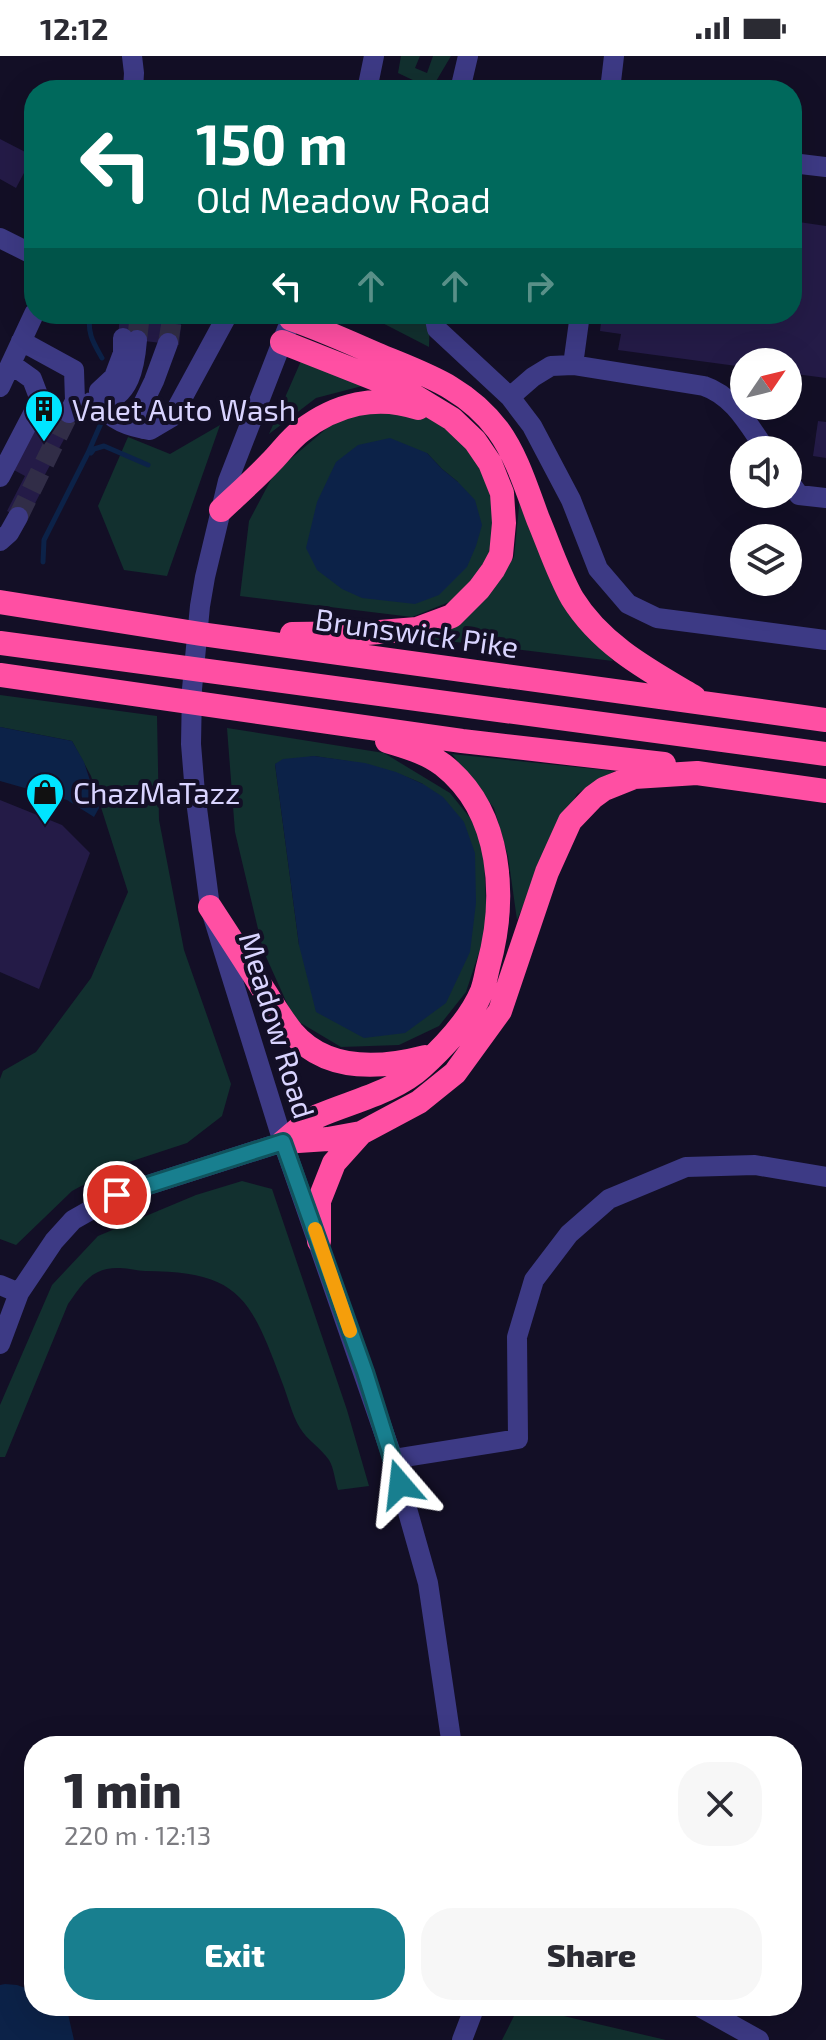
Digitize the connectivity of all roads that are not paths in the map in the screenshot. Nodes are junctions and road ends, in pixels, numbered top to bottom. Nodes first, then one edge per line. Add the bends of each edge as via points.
1 (132, 56) edge
2 (374, 56) edge
3 (468, 56) edge
4 (614, 56) edge
5 (134, 80) edge
6 (369, 80) edge
7 (462, 80) edge
8 (611, 80) edge
9 (802, 164) edge
10 (826, 167) edge
11 (2, 245) edge
12 (24, 252) edge
13 (29, 324) edge
14 (223, 324) edge
15 (436, 324) edge
16 (579, 324) edge
17 (288, 325) edge
18 (130, 339) tunnel mouth
19 (21, 341) junction
20 (168, 343) tunnel mouth
21 (573, 365) junction
22 (4, 378) edge
23 (510, 397) junction
24 (100, 402) junction
25 (452, 419) junction
26 (143, 429) junction
27 (756, 436) edge
28 (0, 458) edge
29 (0, 477) edge
30 (802, 495) edge
31 (826, 498) edge
32 (221, 510) junction
33 (18, 517) tunnel mouth
34 (0, 541) edge
35 (1, 601) edge
36 (201, 634) junction
37 (826, 640) edge
38 (0, 643) edge
39 (0, 675) edge
40 (703, 703) junction
41 (307, 719) junction
42 (826, 720) edge
43 (826, 754) edge
44 (697, 773) junction
45 (826, 791) edge
46 (210, 907) junction
47 (435, 1054) junction
48 (361, 1133) junction
49 (283, 1142) junction
50 (826, 1177) edge
51 (319, 1241) junction
52 (9, 1289) edge
53 (0, 1344) edge
54 (393, 1459) junction
55 (451, 1736) edge
56 (457, 2016) edge
57 (471, 2016) edge
58 (716, 2016) edge
59 (461, 2040) edge
60 (759, 2040) edge

1 - 5 street
2 - 6 street
3 - 7 street
4 - 8 street
9 - 10 street
11 - 12 street
13 - 19 street
14 - 26 street via 172,417
15 - 23 street
16 - 21 street
17 - 25 highway
17 - 32 street, Meadow Road
17 - 40 highway via 330,332 461,393 510,449 562,577 587,618 626,656
18 - 24 street via 114,377 99,391
19 - 22 street
19 - 24 street via 74,370 73,399
20 - 26 street via 140,410
21 - 23 street via 551,366
21 - 27 street via 716,390
22 - 28 street via 29,401
22 - 29 street via 32,379 40,400
23 - 37 street via 532,426 571,500 598,569 628,604 657,618
24 - 26 street via 105,412
25 - 32 highway via 381,401 330,413 300,432
25 - 36 highway via 490,463 502,493 504,523 501,555 493,570 452,616 417,629 367,633
30 - 31 street
32 - 46 street, Meadow Road via 194,655 191,744
33 - 34 street
35 - 36 highway, Brunswick Pike
36 - 40 highway, Brunswick Pike
38 - 43 highway
39 - 41 highway
40 - 42 highway, Brunswick Pike
41 - 44 highway via 685,766
41 - 47 highway via 414,749 460,781 481,814 499,877 492,953 482,991 462,1025
44 - 45 highway
44 - 48 highway via 617,783 593,797 570,821 500,1011 455,1073 419,1102
46 - 47 highway via 276,1009 306,1045 345,1063 371,1067
46 - 49 street, Meadow Road
47 - 49 highway via 382,1091 314,1117
48 - 49 highway
48 - 51 highway via 334,1163 319,1201
49 - 51 street, Meadow Road
49 - 52 street via 141,1186 96,1206 73,1220
50 - 54 street via 755,1165 686,1167 609,1199 569,1234 534,1280 517,1337 518,1439
51 - 54 street, Meadow Road
52 - 53 street
54 - 55 street, Meadow Road via 428,1583
56 - 59 street
57 - 59 street
58 - 60 street

